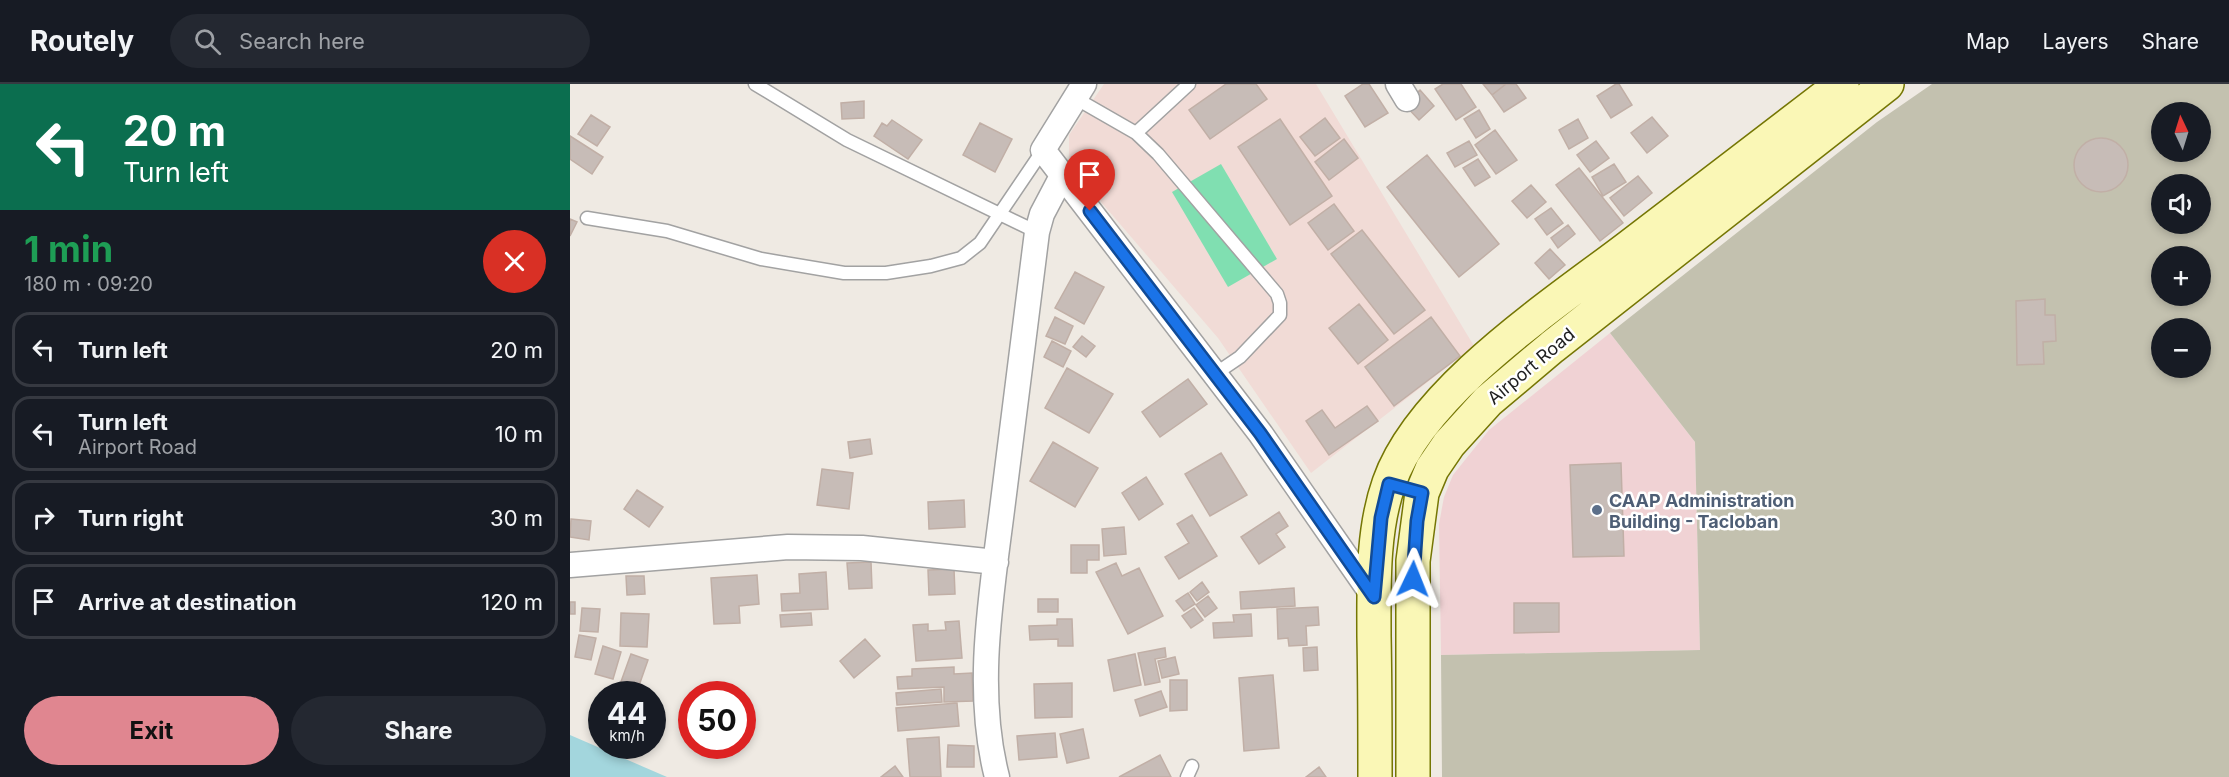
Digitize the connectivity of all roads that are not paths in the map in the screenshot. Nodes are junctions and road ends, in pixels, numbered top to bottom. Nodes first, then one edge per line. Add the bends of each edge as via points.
1 (755, 84) edge
2 (1189, 84) edge
3 (1842, 84) edge
4 (1887, 84) edge
5 (1079, 91) edge
6 (1136, 133) junction
7 (1043, 150) junction
8 (1062, 176) junction
9 (1000, 214) junction
10 (587, 218) dead end
11 (1037, 232) junction
12 (1215, 374) junction
13 (1389, 484) junction
14 (1422, 493) junction
15 (996, 562) junction
16 (570, 565) edge
17 (1374, 597) junction
18 (1413, 598) junction
19 (997, 777) edge
20 (1375, 777) edge
21 (1413, 777) edge

1 - 9 lane via 847,140
2 - 6 lane
3 - 13 main road, Airport Road via 1533,321 1463,381 1419,427
4 - 14 main road, Airport Road via 1570,332 1488,401 1449,444
5 - 6 lane
5 - 7 street
6 - 12 lane via 1158,154 1280,303 1280,315 1240,357
7 - 8 street
7 - 9 lane
8 - 11 street
8 - 12 street
9 - 10 lane via 980,243 961,258 886,273 844,273 761,259 667,231
9 - 11 lane
11 - 15 street
12 - 17 street
13 - 14 main road
13 - 17 main road, Airport Road via 1381,518
14 - 18 main road, Airport Road via 1413,561
15 - 16 street via 862,548 788,547
15 - 19 street via 986,701
17 - 18 main road
17 - 20 main road, Airport Road
18 - 21 main road, Airport Road

